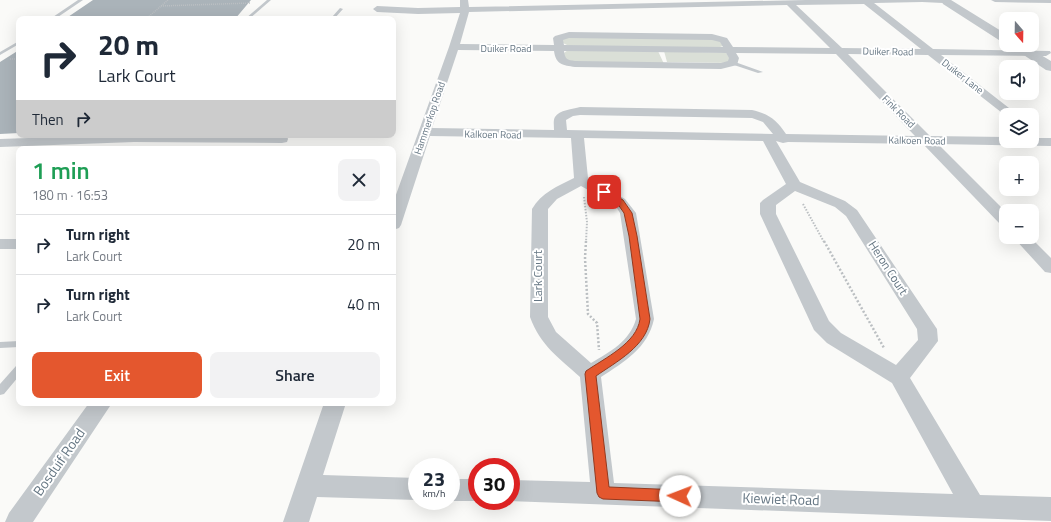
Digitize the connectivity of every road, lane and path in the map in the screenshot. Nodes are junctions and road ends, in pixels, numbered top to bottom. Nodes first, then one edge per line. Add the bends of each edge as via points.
1 (82, 0) edge
2 (168, 0) edge
3 (393, 0) edge
4 (920, 0) edge
5 (925, 0) edge
6 (995, 0) edge
7 (1037, 0) edge
8 (268, 1) edge
9 (862, 1) edge
10 (944, 1) edge
11 (964, 1) edge
12 (1051, 1) edge
13 (722, 2) edge
14 (789, 3) junction
15 (590, 4) edge
16 (464, 5) edge
17 (161, 6) junction
18 (1051, 8) edge
19 (341, 9) dead end
20 (57, 16) edge
21 (149, 16) edge
22 (250, 16) edge
23 (335, 16) edge
24 (999, 24) edge
25 (999, 35) edge
26 (16, 44) edge
27 (454, 47) junction
28 (558, 48) junction
29 (730, 50) junction
30 (999, 50) edge
31 (839, 51) junction
32 (932, 52) junction
33 (1034, 52) edge
34 (0, 54) edge
35 (733, 63) junction
36 (1051, 67) edge
37 (760, 72) dead end
38 (1003, 108) edge
39 (424, 132) junction
40 (569, 135) junction
41 (1039, 136) edge
42 (112, 138) edge
43 (134, 138) edge
44 (172, 138) edge
45 (776, 139) junction
46 (928, 140) junction
47 (281, 141) edge
48 (1049, 142) edge
49 (0, 143) edge
50 (125, 146) edge
51 (16, 151) edge
52 (0, 152) edge
53 (581, 180) junction
54 (794, 185) junction
55 (999, 214) edge
56 (396, 216) edge
57 (0, 244) edge
58 (16, 244) edge
59 (1028, 244) edge
60 (1051, 268) edge
61 (16, 344) edge
62 (0, 345) edge
63 (600, 356) dead end
64 (16, 373) edge
65 (590, 374) junction
66 (899, 376) junction
67 (0, 392) edge
68 (98, 406) edge
69 (334, 406) edge
70 (308, 486) junction
71 (408, 489) edge
72 (520, 491) edge
73 (603, 493) junction
74 (974, 506) junction
75 (1051, 509) edge
76 (18, 522) edge
77 (296, 522) edge

1 - 20 lane
2 - 17 path
3 - 16 street via 375,11 405,11
4 - 9 street
5 - 10 street
6 - 7 street
7 - 12 street
7 - 18 street
8 - 17 path
8 - 22 lane
9 - 14 street
9 - 32 street, Duiker Lane
10 - 11 street
10 - 25 street
11 - 24 street
13 - 14 street
13 - 15 street
14 - 31 street, Fink Road
15 - 16 street
16 - 27 street, Hammerkop Road
17 - 21 path
19 - 23 lane
26 - 34 lane
27 - 28 street, Duiker Road
27 - 39 street, Hammerkop Road
28 - 29 street, Duiker Road
28 - 35 street via 560,58 564,62 575,64 721,66
29 - 31 street, Duiker Road
29 - 35 street via 734,58
30 - 32 street, Duiker Road
31 - 32 street, Duiker Road
31 - 46 street, Fink Road
32 - 38 street, Duiker Lane
33 - 36 street
35 - 37 lane
39 - 40 street, Kalkoen Road
39 - 56 street, Hammerkop Road
40 - 45 street, Kalkoen Road
40 - 45 street via 560,118 569,112 752,114 766,117 772,122
40 - 53 street
41 - 48 street
42 - 49 street
43 - 50 street
44 - 47 street
45 - 46 street, Kalkoen Road
45 - 54 street
46 - 48 street, Kalkoen Road
46 - 55 street, Fink Road
51 - 52 street
53 - 63 path via 587,222 585,258 588,314 597,323
53 - 65 street, Lark Court via 550,197 540,209 539,317 540,324 549,337
53 - 65 street via 620,202 628,213 645,319 644,327 635,340
54 - 66 path
54 - 66 street via 768,203 768,214 821,325 834,338
54 - 66 street, Heron Court via 840,204 852,213 927,329 928,341
57 - 58 street
59 - 60 street
61 - 62 lane
64 - 67 lane
65 - 73 street
66 - 74 street
68 - 76 street, Bosduif Road
69 - 70 street
70 - 71 street
70 - 77 street
72 - 73 street, Kiewiet Road
73 - 74 street, Kiewiet Road
74 - 75 street, Kiewiet Road

